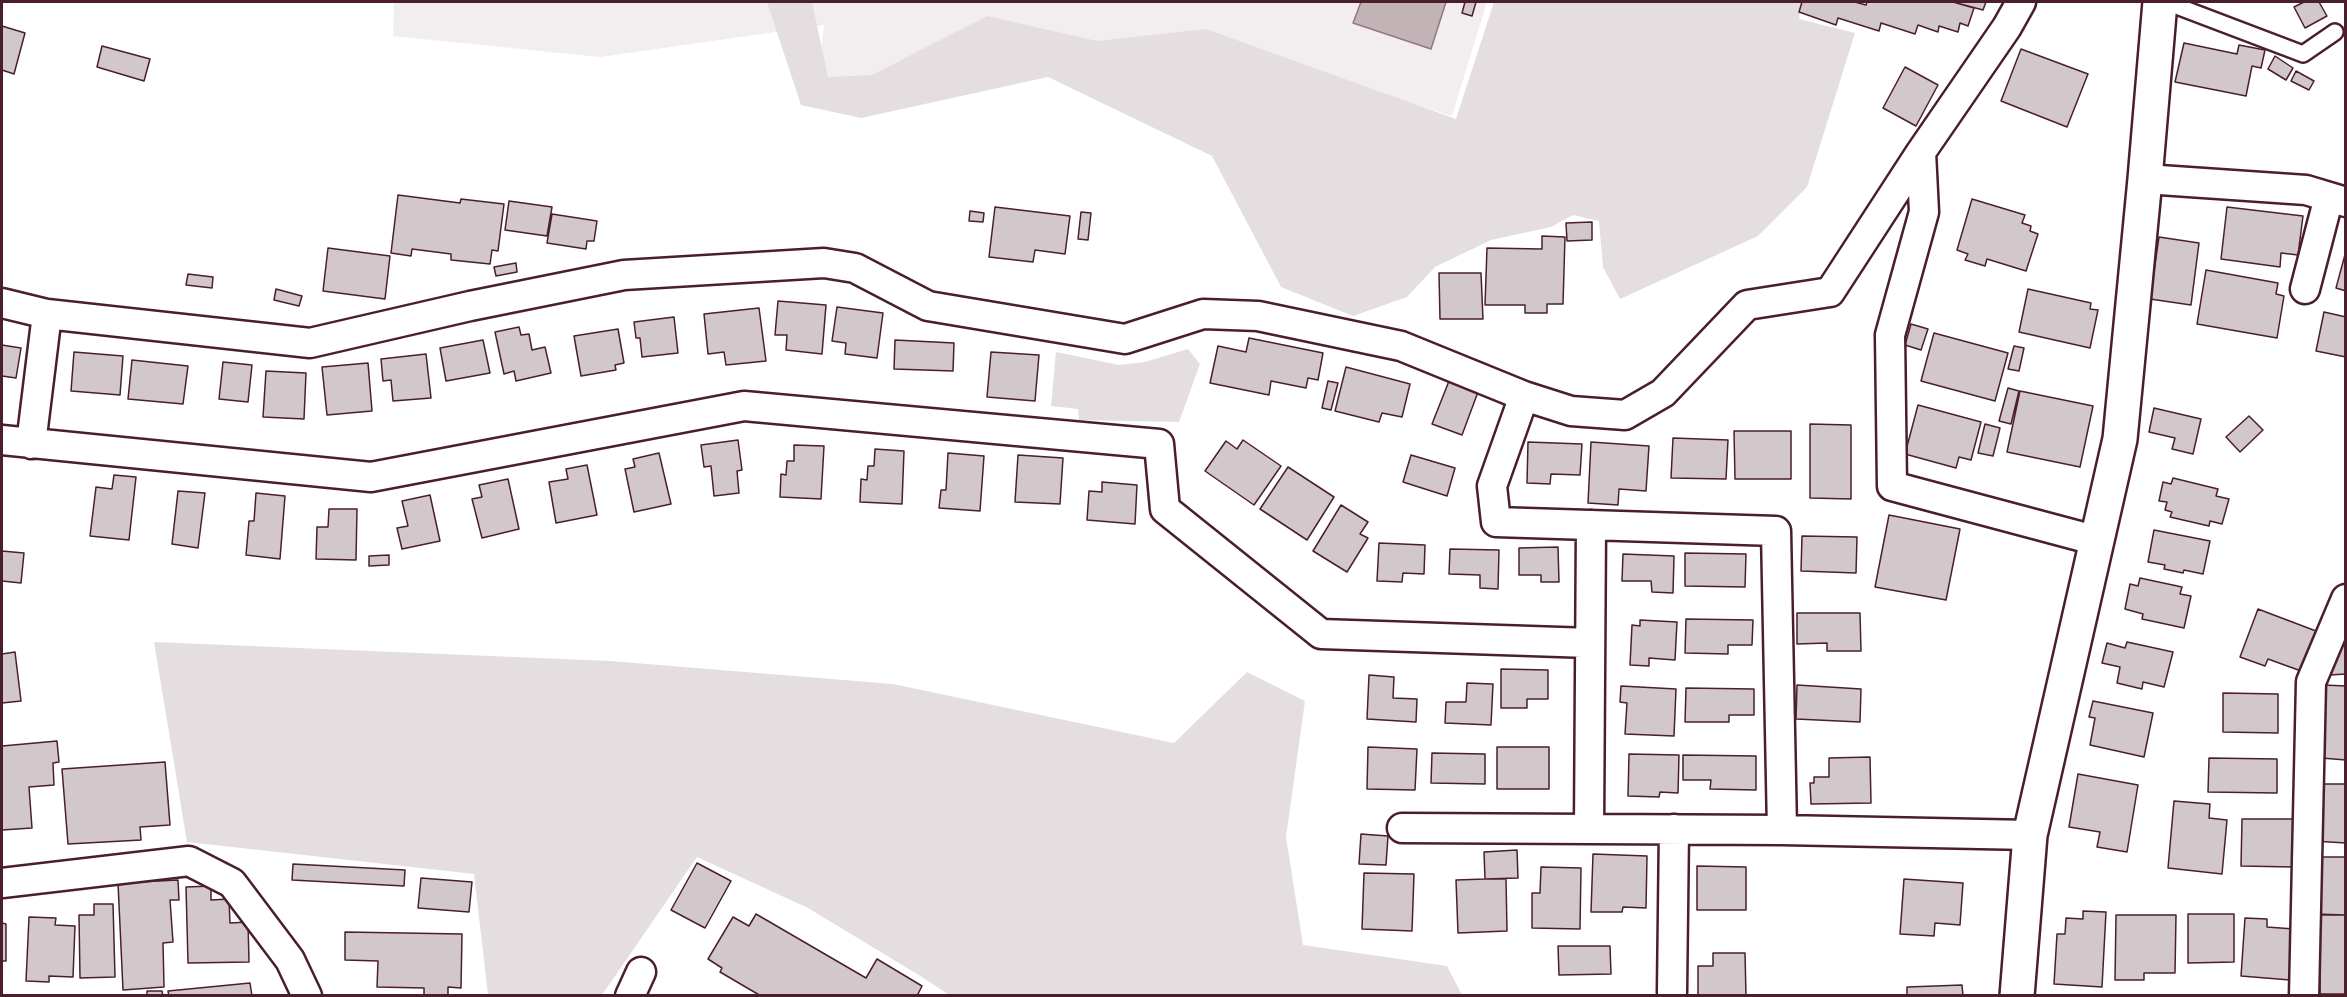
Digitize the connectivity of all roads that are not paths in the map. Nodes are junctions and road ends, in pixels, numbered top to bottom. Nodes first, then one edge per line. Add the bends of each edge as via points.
1 (2021, 2) edge
2 (2160, 2) edge
3 (2166, 2) edge
4 (2335, 32) dead end
5 (1921, 152) junction
6 (2145, 179) junction
7 (2337, 200) edge
8 (2305, 289) dead end
9 (2, 303) edge
10 (47, 314) junction
11 (1524, 396) junction
12 (2, 440) edge
13 (31, 444) junction
14 (1591, 525) junction
15 (2098, 541) junction
16 (2346, 599) edge
17 (1590, 644) junction
18 (1402, 828) dead end
19 (1589, 829) junction
20 (1674, 829) junction
21 (1782, 830) junction
22 (2030, 835) junction
23 (2, 883) edge
24 (1672, 992) dead end
25 (307, 996) edge
26 (2017, 996) edge
27 (2304, 996) edge

1 - 5 street
2 - 6 street
3 - 4 lane via 2303,54
5 - 11 street via 1830,292 1748,305 1663,393 1625,415 1572,411
5 - 15 street via 1924,212 1890,335 1892,486
6 - 7 street via 2306,190
6 - 15 street via 2120,439
7 - 8 street
9 - 10 street
10 - 11 street via 310,343 624,275 825,262 855,268 928,306 1125,339 1203,314 1258,316 1401,346
10 - 13 street
11 - 14 street via 1492,486 1496,522
12 - 13 street
13 - 17 street via 371,477 744,406 1159,444 1166,509 1321,634
14 - 17 street
14 - 21 street via 1776,531
15 - 22 street
16 - 27 street via 2311,682
17 - 19 street
18 - 19 street
19 - 20 street
20 - 21 street
20 - 24 street
21 - 22 street
22 - 26 street
23 - 25 street via 189,861 232,883 290,960

